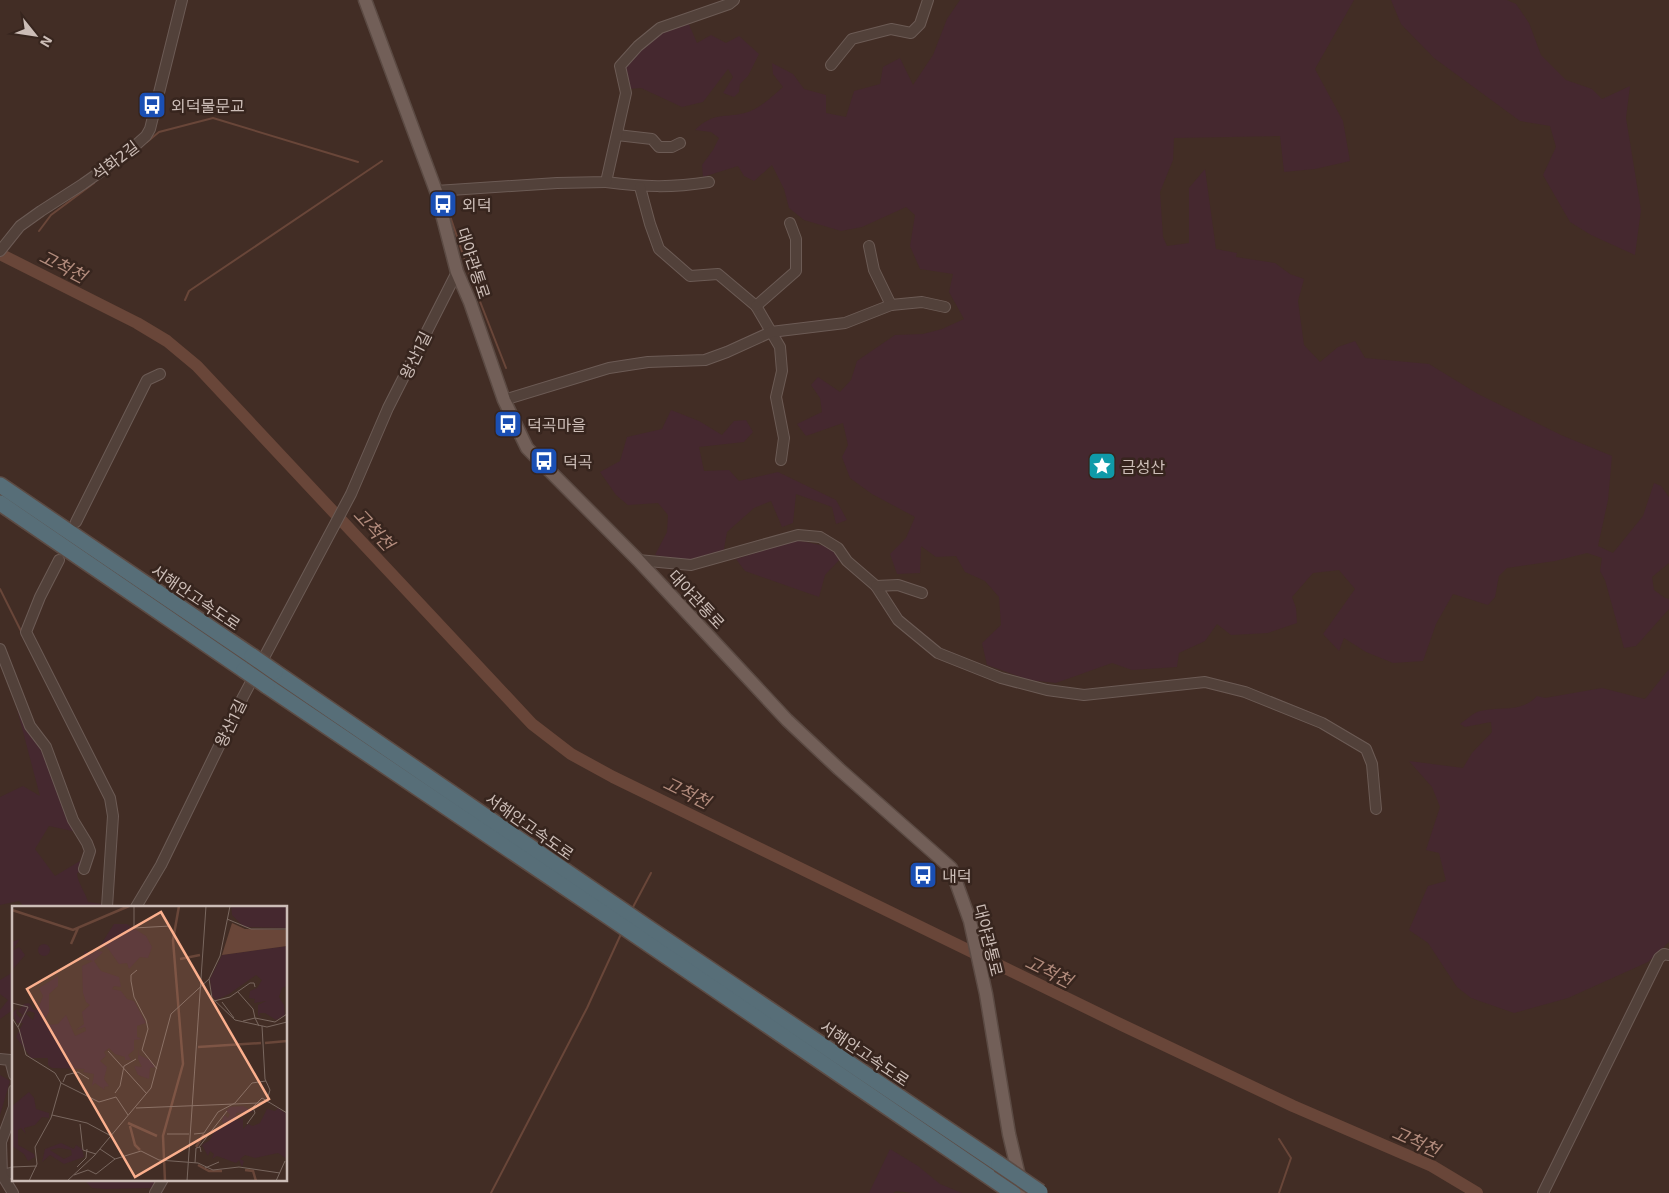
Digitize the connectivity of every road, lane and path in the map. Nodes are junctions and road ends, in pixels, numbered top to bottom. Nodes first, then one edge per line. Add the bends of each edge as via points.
1 (182, 0) edge
2 (365, 0) edge
3 (734, 0) edge
4 (928, 0) edge
5 (831, 66) dead end
6 (617, 135) junction
7 (680, 143) dead end
8 (606, 182) junction
9 (709, 182) dead end
10 (640, 187) junction
11 (439, 191) junction
12 (790, 223) dead end
13 (868, 246) dead end
14 (0, 251) edge
15 (457, 272) junction
16 (891, 305) junction
17 (756, 306) junction
18 (945, 307) dead end
19 (771, 332) junction
20 (160, 374) dead end
21 (504, 400) junction
22 (781, 460) dead end
23 (0, 485) edge
24 (0, 503) edge
25 (76, 522) dead end
26 (59, 560) dead end
27 (638, 560) junction
28 (876, 586) junction
29 (922, 593) dead end
30 (0, 649) edge
31 (1376, 809) dead end
32 (84, 869) dead end
33 (107, 906) edge
34 (137, 906) edge
35 (612, 911) junction
36 (645, 933) junction
37 (1669, 954) edge
38 (0, 1059) edge
39 (12, 1068) edge
40 (12, 1113) edge
41 (1, 1176) edge
42 (162, 1180) edge
43 (1008, 1189) edge
44 (1041, 1192) edge
45 (13, 1193) edge
46 (155, 1193) edge
47 (1023, 1193) edge
48 (1544, 1193) edge

1 - 14 street, 석화2길 via 146,136 84,184 41,211 17,230
2 - 11 main road, 대야관통로
3 - 6 street via 660,28 620,66 626,93
4 - 5 street via 920,24 911,33 891,29 852,39
6 - 7 street via 652,140 660,147
6 - 8 street
8 - 10 street
8 - 11 street
9 - 10 street via 681,187
10 - 17 street via 659,249 690,276 718,274
11 - 15 main road, 대야관통로
12 - 17 street via 796,239 796,271
13 - 16 street via 874,270
15 - 21 main road, 대야관통로
15 - 34 street, 왕산1길 via 388,408 351,494 242,697 161,865
16 - 18 street via 922,302
16 - 19 street via 845,323
17 - 19 street
19 - 21 street via 705,360 648,362 609,368
19 - 22 street via 780,347 782,371 776,397 784,438
20 - 25 street via 146,380
21 - 27 main road, 대야관통로 via 527,448
23 - 35 highway, 서해안고속도로, bridge via 275,672
24 - 35 highway, 서해안고속도로, bridge via 267,686
26 - 33 street via 26,632 110,798 113,816
27 - 28 street via 691,565 798,536 820,537 838,548 847,561
27 - 47 main road, 대야관통로 via 787,720 951,868 972,929 1009,1134
28 - 29 street via 898,585
28 - 31 street via 898,620 938,653 1001,678 1047,690 1084,695 1205,682 1245,692 1322,723 1366,749 1372,764
30 - 32 street via 30,726 46,747 73,820 90,850
35 - 36 highway, 서해안고속도로
36 - 43 highway, 서해안고속도로
36 - 44 highway, 서해안고속도로, bridge
37 - 48 street via 1659,958
38 - 39 street via 10,1060
40 - 41 street via 1,1142
41 - 45 street
42 - 46 street

